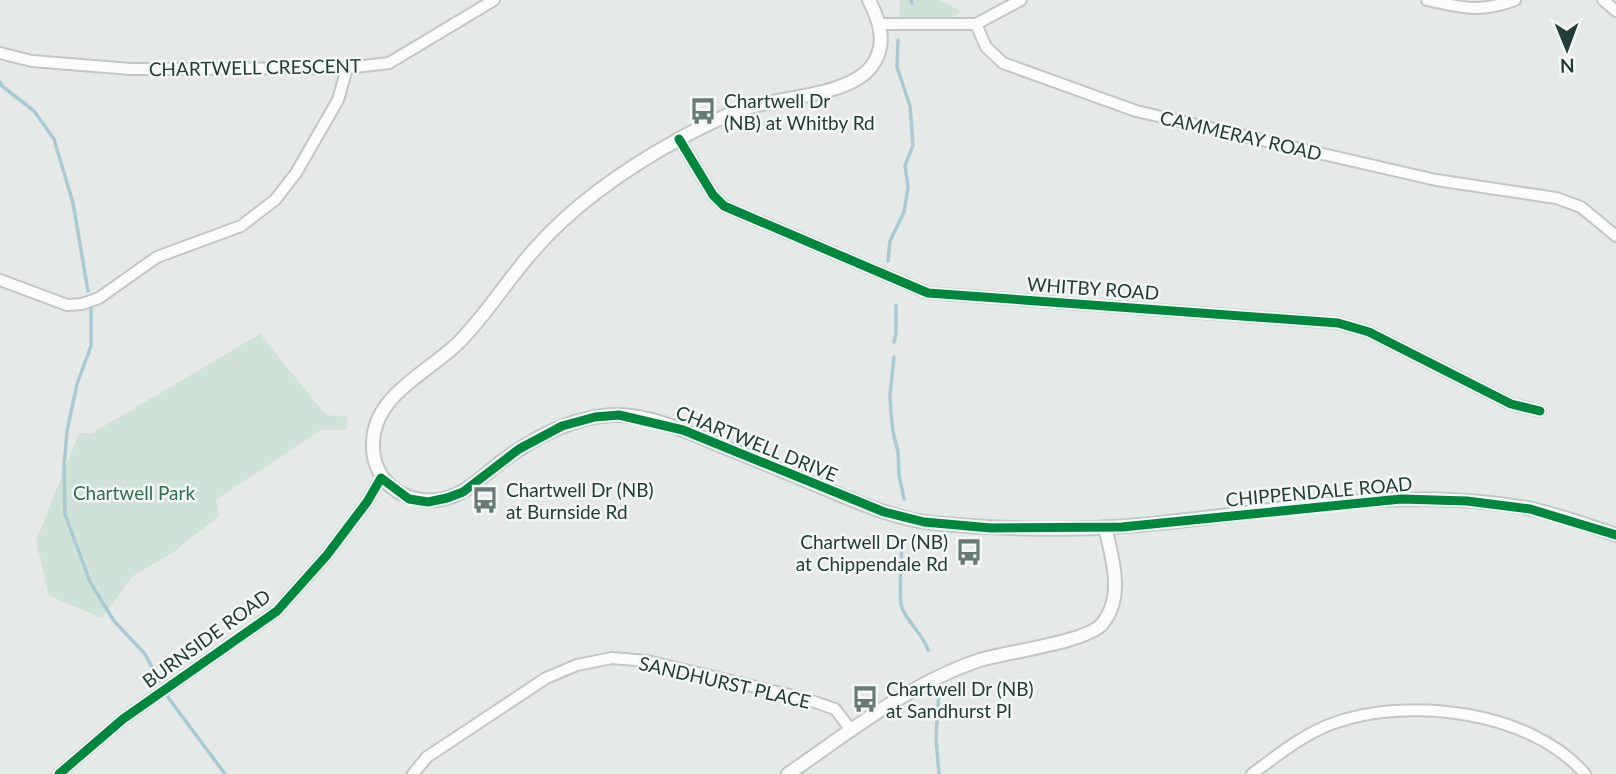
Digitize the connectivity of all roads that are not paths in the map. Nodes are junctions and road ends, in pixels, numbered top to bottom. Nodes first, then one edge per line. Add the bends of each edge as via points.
1 (494, 0) edge
2 (869, 0) edge
3 (1021, 0) edge
4 (1427, 0) edge
5 (1515, 0) edge
6 (1603, 0) edge
7 (1616, 11) edge
8 (880, 24) junction
9 (976, 24) junction
10 (0, 52) edge
11 (347, 68) junction
12 (679, 139) junction
13 (1616, 236) edge
14 (0, 280) edge
15 (1540, 411) dead end
16 (381, 478) junction
17 (1105, 527) junction
18 (1616, 535) edge
19 (851, 730) junction
20 (58, 774) edge
21 (413, 774) edge
22 (788, 774) edge
23 (1252, 774) edge
24 (1585, 774) edge

1 - 11 street, CHARTWELL CRESCENT via 389,63
2 - 8 street
3 - 9 street
4 - 5 street via 1477,10
6 - 7 street
8 - 9 street
8 - 12 street via 882,46 870,70 842,86 747,108
9 - 13 street, CAMMERAY ROAD via 986,47 1003,63 1109,103 1436,180 1556,198 1581,207
10 - 11 street, CHARTWELL CRESCENT via 32,61 131,69
11 - 14 street via 338,100 296,173 275,200 241,226 157,257 99,298 82,304 67,305
12 - 15 street, WHITBY ROAD via 724,206 928,293 1338,323 1369,332 1511,404
12 - 16 street via 583,203 536,247 458,344 383,407 374,426 373,443 373,459
16 - 17 street, CHARTWELL DRIVE via 409,499 447,498 562,426 619,415 683,430 884,512 925,522 991,528
16 - 20 street, BURNSIDE ROAD via 327,555 277,611 123,719
17 - 18 street, CHIPPENDALE ROAD via 1401,499 1530,509
17 - 19 street via 1116,583 1112,607 1101,626 938,676
19 - 21 street, SANDHURST PLACE via 835,709 806,698 647,661 612,658 545,678 427,757
19 - 22 street
23 - 24 street via 1305,736 1334,723 1410,710 1497,722 1540,737

